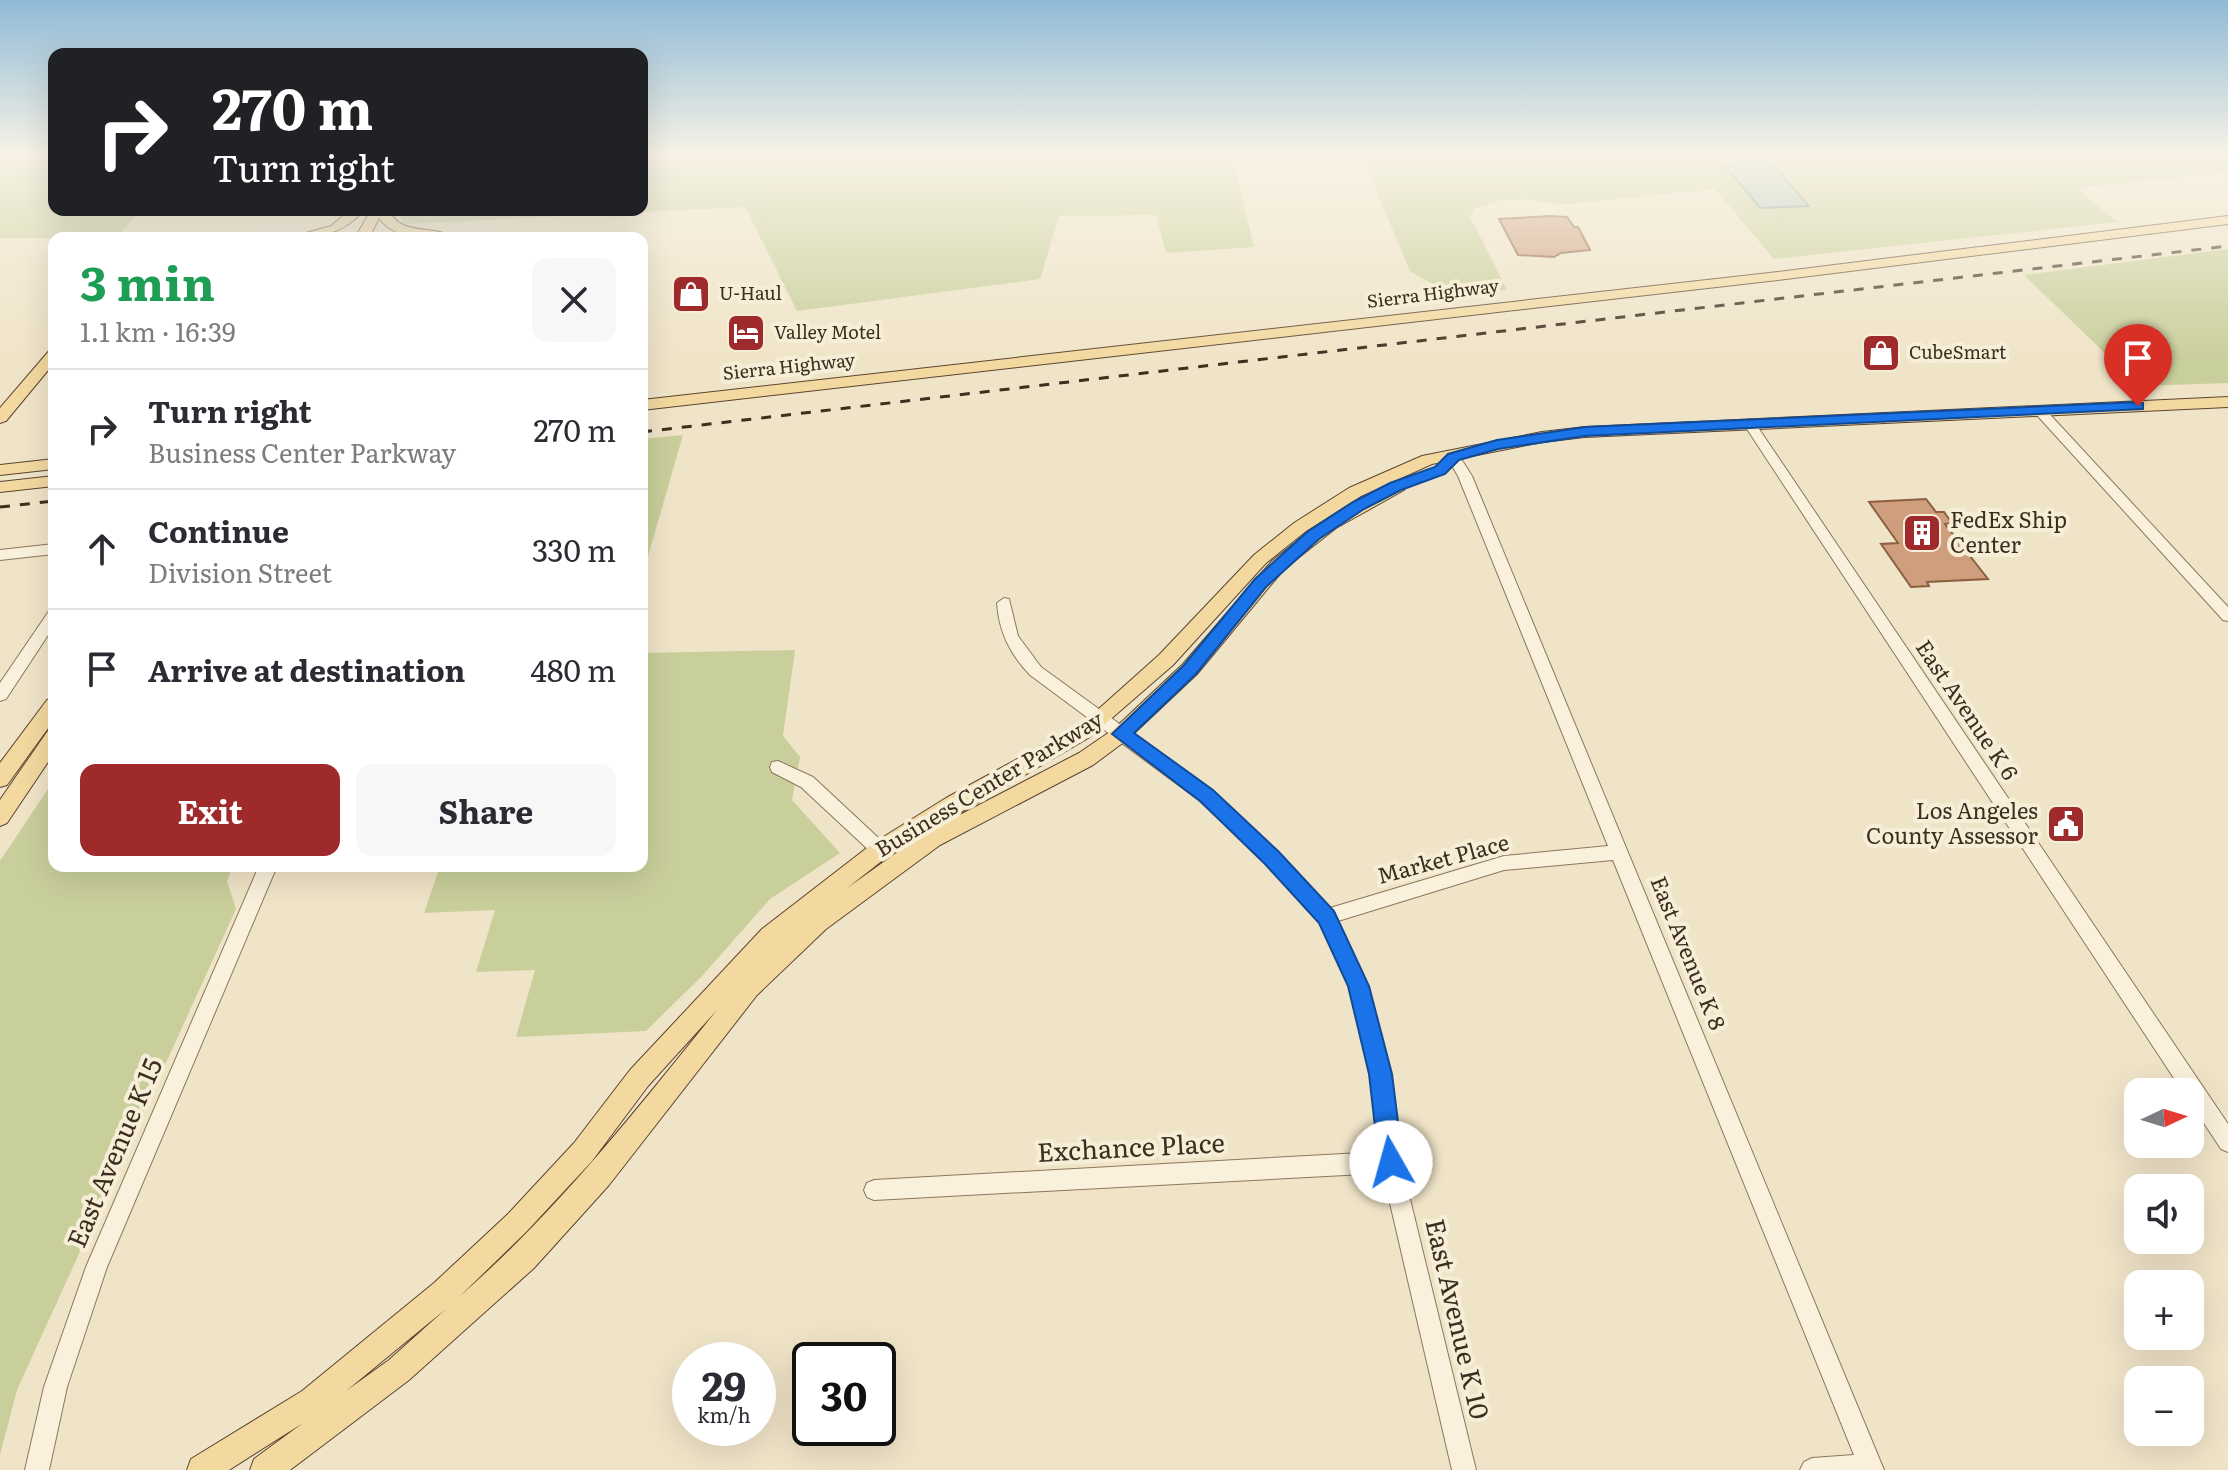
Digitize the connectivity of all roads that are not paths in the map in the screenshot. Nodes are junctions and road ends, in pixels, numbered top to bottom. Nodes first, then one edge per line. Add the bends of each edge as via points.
1 (343, 223) edge
2 (387, 223) edge
3 (2207, 223) edge
4 (322, 232) edge
5 (413, 232) edge
6 (48, 361) edge
7 (2228, 402) edge
8 (648, 404) edge
9 (2039, 410) junction
10 (0, 418) edge
11 (1749, 423) junction
12 (1453, 457) junction
13 (48, 465) edge
14 (0, 470) edge
15 (48, 482) edge
16 (0, 487) edge
17 (48, 550) edge
18 (0, 555) edge
19 (1004, 603) dead end
20 (2228, 616) edge
21 (48, 624) edge
22 (0, 695) edge
23 (48, 713) edge
24 (1100, 719) junction
25 (1121, 734) junction
26 (48, 746) edge
27 (778, 767) dead end
28 (0, 779) edge
29 (0, 817) edge
30 (880, 850) junction
31 (1621, 852) junction
32 (265, 872) edge
33 (1327, 917) junction
34 (2228, 1142) edge
35 (1391, 1162) junction
36 (874, 1190) dead end
37 (1871, 1468) edge
38 (37, 1470) edge
39 (202, 1470) edge
40 (265, 1470) edge
41 (1464, 1470) edge
42 (1812, 1470) edge

1 - 4 main road
2 - 5 main road
3 - 8 main road, Sierra Highway
6 - 10 main road
7 - 9 main road
9 - 11 main road
9 - 20 street
11 - 12 main road via 1585,432
11 - 34 street, East Avenue K 6
12 - 24 main road, Business Center Parkway via 1428,460 1374,482 1300,527 1260,559 1166,660
12 - 25 main road, Business Center Parkway via 1440,470 1351,510 1296,550 1261,583 1190,669
12 - 31 street, East Avenue K 8
13 - 14 main road
15 - 16 main road
17 - 18 street
19 - 24 street, East Avenue K 10 via 1004,622 1022,659
21 - 22 street
23 - 28 main road
24 - 25 street, East Avenue K 10
24 - 30 main road, Business Center Parkway
25 - 33 street, East Avenue K 10 via 1206,796
25 - 40 main road, Business Center Parkway via 1086,759 932,839 818,922 749,988 600,1176 524,1258 399,1370
26 - 29 main road
27 - 30 street via 807,782
30 - 39 main road, Business Center Parkway via 770,936 639,1078 583,1152 444,1293 312,1401
31 - 33 street, Market Place via 1504,863
31 - 37 street, East Avenue K 8
32 - 38 street, East Avenue K 15 via 73,1329 46,1415
33 - 35 street, East Avenue K 10 via 1358,986 1380,1074
35 - 36 street, Exchance Place
35 - 41 street, East Avenue K 10
37 - 42 street

